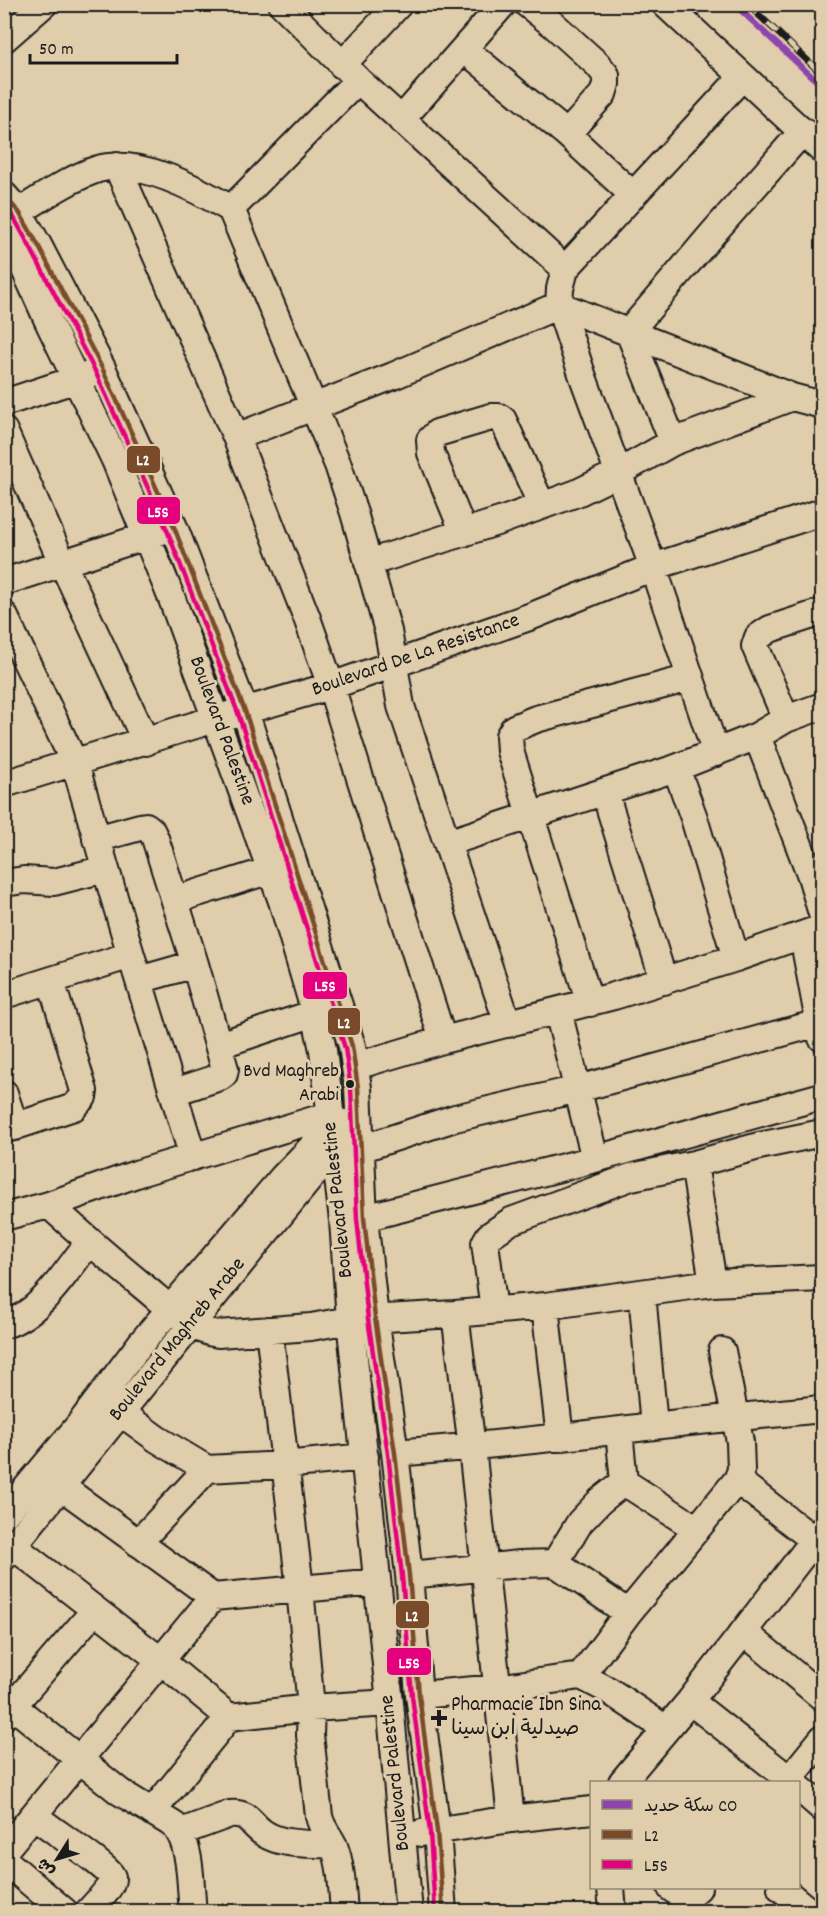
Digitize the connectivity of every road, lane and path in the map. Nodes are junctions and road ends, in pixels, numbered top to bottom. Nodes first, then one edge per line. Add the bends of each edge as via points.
1 (44, 4) edge
2 (282, 4) edge
3 (399, 4) edge
4 (527, 4) edge
5 (665, 4) edge
6 (499, 6) edge
7 (4, 39) edge
8 (464, 49) junction
9 (350, 73) junction
10 (742, 77) junction
11 (400, 120) junction
12 (803, 131) junction
13 (567, 134) junction
14 (822, 150) edge
15 (128, 167) junction
16 (633, 195) junction
17 (231, 209) junction
18 (8, 212) edge
19 (565, 269) junction
20 (559, 305) junction
21 (629, 332) junction
22 (102, 370) junction
23 (76, 380) junction
24 (792, 397) junction
25 (4, 403) edge
26 (822, 405) edge
27 (314, 408) junction
28 (4, 431) edge
29 (236, 437) junction
30 (673, 442) junction
31 (618, 473) junction
32 (542, 506) junction
33 (822, 512) edge
34 (174, 527) junction
35 (464, 533) junction
36 (146, 535) junction
37 (62, 562) junction
38 (368, 563) junction
39 (653, 567) junction
40 (4, 582) edge
41 (822, 612) edge
42 (4, 615) edge
43 (393, 665) junction
44 (690, 678) junction
45 (331, 686) junction
46 (822, 705) edge
47 (245, 711) junction
48 (215, 719) junction
49 (786, 719) junction
50 (757, 736) junction
51 (146, 742) junction
52 (716, 753) junction
53 (75, 764) junction
54 (676, 768) junction
55 (4, 784) edge
56 (605, 793) junction
57 (532, 816) junction
58 (96, 839) junction
59 (447, 843) junction
60 (105, 868) junction
61 (271, 870) junction
62 (4, 883) edge
63 (175, 900) junction
64 (822, 914) edge
65 (813, 932) edge
66 (131, 955) junction
67 (736, 958) junction
68 (195, 964) junction
69 (51, 981) junction
70 (139, 981) junction
71 (664, 981) junction
72 (4, 995) edge
73 (590, 1004) junction
74 (558, 1011) junction
75 (315, 1013) junction
76 (508, 1024) junction
77 (822, 1028) edge
78 (443, 1040) junction
79 (219, 1045) junction
80 (356, 1066) junction
81 (578, 1089) junction
82 (174, 1092) junction
83 (4, 1093) edge
84 (822, 1096) edge
85 (10, 1129) edge
86 (346, 1130) junction
87 (822, 1133) edge
88 (193, 1157) junction
89 (595, 1159) junction
90 (694, 1164) junction
91 (49, 1205) junction
92 (4, 1217) edge
93 (364, 1218) junction
94 (89, 1242) junction
95 (822, 1278) edge
96 (713, 1283) junction
97 (642, 1293) junction
98 (545, 1306) junction
99 (494, 1310) junction
100 (455, 1314) junction
101 (181, 1316) junction
102 (362, 1319) junction
103 (6, 1328) edge
104 (269, 1330) junction
105 (722, 1352) dead end
106 (822, 1409) edge
107 (120, 1412) junction
108 (735, 1418) junction
109 (654, 1426) junction
110 (619, 1431) junction
111 (560, 1438) junction
112 (472, 1447) junction
113 (395, 1453) junction
114 (365, 1457) junction
115 (284, 1465) junction
116 (207, 1469) junction
117 (41, 1472) junction
118 (737, 1480) junction
119 (624, 1482) junction
120 (61, 1487) junction
121 (4, 1515) edge
122 (696, 1529) junction
123 (818, 1535) edge
124 (138, 1543) junction
125 (9, 1551) edge
126 (555, 1563) junction
127 (484, 1568) junction
128 (409, 1575) junction
129 (377, 1582) junction
130 (300, 1588) junction
131 (213, 1597) junction
132 (95, 1610) junction
133 (628, 1613) junction
134 (744, 1632) junction
135 (160, 1660) junction
136 (581, 1676) junction
137 (497, 1688) junction
138 (419, 1695) junction
139 (822, 1697) edge
140 (690, 1701) junction
141 (390, 1703) junction
142 (7, 1707) edge
143 (311, 1708) junction
144 (229, 1717) junction
145 (666, 1729) junction
146 (822, 1739) edge
147 (78, 1760) junction
148 (635, 1778) edge
149 (790, 1781) edge
150 (793, 1781) edge
151 (800, 1790) edge
152 (822, 1808) edge
153 (590, 1810) edge
154 (152, 1812) junction
155 (35, 1816) junction
156 (512, 1819) junction
157 (437, 1831) junction
158 (181, 1832) junction
159 (403, 1835) junction
160 (333, 1845) junction
161 (4, 1851) edge
162 (4, 1860) edge
163 (611, 1889) edge
164 (783, 1889) edge
165 (65, 1911) edge
166 (88, 1911) edge
167 (193, 1911) edge
168 (344, 1911) edge
169 (409, 1911) edge
170 (444, 1911) edge
171 (613, 1911) edge
172 (810, 1911) edge

1 - 7 street
2 - 9 street
3 - 9 street
4 - 13 street via 606,75 603,94
5 - 10 street
6 - 8 street
8 - 11 street
8 - 13 street
9 - 11 street
9 - 17 street
10 - 12 street
10 - 16 street
11 - 19 street
12 - 14 street
12 - 21 street
13 - 16 street
15 - 17 street via 200,191
15 - 18 street via 98,169
15 - 29 street via 128,192
16 - 19 street
17 - 27 street
18 - 22 street, Boulevard Palestine via 38,243
18 - 23 street, Boulevard Palestine via 39,301
19 - 20 street
20 - 21 street
20 - 27 street
20 - 31 street
21 - 24 street
21 - 30 street
22 - 23 street
22 - 34 street, Boulevard Palestine
23 - 25 street
23 - 36 street, Boulevard Palestine
24 - 26 street
24 - 30 street
27 - 29 street
27 - 38 street via 341,475
28 - 37 street
29 - 45 street
30 - 31 street
31 - 32 street
31 - 39 street
32 - 35 street
32 - 35 street via 499,417 436,433 430,440 431,453
33 - 39 street, Boulevard De La Resistance
34 - 36 street
34 - 47 street, Boulevard Palestine
35 - 38 street
36 - 37 street
36 - 48 street, Boulevard Palestine
37 - 40 street
37 - 51 street
38 - 43 street via 388,631
39 - 43 street, Boulevard De La Resistance via 532,616
39 - 44 street
41 - 49 street via 770,629 758,637 755,646
42 - 53 street
43 - 45 street, Boulevard De La Resistance
43 - 59 street via 401,706
44 - 52 street
44 - 57 street via 514,728 509,736 510,752
45 - 47 street, Boulevard De La Resistance
45 - 78 street
46 - 49 street
47 - 48 street, Boulevard De La Resistance
47 - 80 street, Boulevard Palestine
48 - 51 street, Boulevard De La Resistance
48 - 61 street, Boulevard Palestine
49 - 50 street
50 - 52 street
50 - 64 street
51 - 53 street, Boulevard De La Resistance
52 - 54 street
53 - 55 street, Boulevard De La Resistance
53 - 58 street
54 - 56 street
54 - 67 street
56 - 57 street
56 - 71 street
57 - 59 street
57 - 73 street
58 - 60 street
58 - 63 street via 146,826 151,830
59 - 76 street
60 - 62 street via 54,882
60 - 66 street
61 - 63 street
61 - 75 street, Boulevard Palestine
63 - 68 street
65 - 67 street
65 - 77 street
66 - 69 street
66 - 70 street
67 - 71 street
68 - 70 street
68 - 79 street
69 - 72 street
69 - 85 street via 83,1096 74,1107
70 - 82 street
71 - 73 street
73 - 74 street
74 - 76 street
74 - 81 street
75 - 79 street
75 - 86 street, Boulevard Palestine
76 - 78 street
77 - 81 street
78 - 80 street
79 - 82 street via 224,1074
80 - 86 street, Boulevard Palestine
81 - 86 street via 455,1118
81 - 89 street
82 - 88 street
83 - 85 street
84 - 89 street
86 - 88 street
86 - 93 street, Boulevard Palestine
86 - 101 street, Boulevard Maghreb Arabe via 283,1177
86 - 102 street, Boulevard Palestine via 343,1221
87 - 90 street
88 - 91 street
89 - 93 street
90 - 96 street
90 - 99 street via 602,1187 511,1221 489,1236 485,1251
91 - 92 street
91 - 94 street
93 - 102 street, Boulevard Palestine
94 - 101 street
94 - 103 street via 44,1299
95 - 96 street
96 - 97 street
97 - 98 street
97 - 109 street
98 - 99 street
98 - 111 street
99 - 100 street
100 - 102 street
100 - 112 street
101 - 104 street via 218,1334
101 - 107 street, Boulevard Maghreb Arabe
101 - 117 street, Boulevard Maghreb Arabe via 141,1343
102 - 104 street
102 - 113 street, Boulevard Palestine
102 - 114 street, Boulevard Palestine
104 - 115 street
105 - 108 street
106 - 108 street
107 - 116 street
107 - 120 street, Boulevard Maghreb Arabe
108 - 109 street
108 - 118 street via 741,1459
109 - 110 street
110 - 111 street
110 - 119 street
111 - 112 street
112 - 113 street
112 - 127 street
113 - 128 street, Boulevard Palestine
114 - 115 street
114 - 129 street, Boulevard Palestine
115 - 116 street
115 - 130 street
116 - 124 street
117 - 120 street
117 - 121 street, Boulevard Maghreb Arabe
118 - 122 street
118 - 123 street
119 - 122 street
119 - 126 street via 580,1522
120 - 124 street
120 - 125 street, Boulevard Maghreb Arabe
122 - 133 street
123 - 134 street
124 - 131 street
125 - 132 street
126 - 127 street
126 - 133 street
127 - 128 street
127 - 137 street
128 - 138 street, Boulevard Palestine
129 - 130 street
129 - 141 street, Boulevard Palestine
130 - 131 street
130 - 143 street
131 - 135 street
132 - 135 street
132 - 142 street
133 - 136 street
134 - 139 street
134 - 140 street
135 - 144 street
135 - 147 street
136 - 137 street
136 - 145 street
137 - 138 street
137 - 156 street
138 - 157 street, Boulevard Palestine
140 - 145 street
140 - 149 street
141 - 143 street
141 - 159 street, Boulevard Palestine
142 - 147 street
143 - 144 street
143 - 160 street via 319,1816
144 - 154 street
145 - 148 street
146 - 150 street
147 - 154 street
147 - 155 street
151 - 152 street
153 - 156 street
154 - 158 street
155 - 161 street
155 - 166 street via 111,1875 108,1888
156 - 157 street
157 - 159 street
157 - 170 street, Boulevard Palestine
158 - 160 street via 238,1813 277,1840
158 - 167 street
159 - 169 street, Boulevard Palestine
160 - 168 street via 342,1874
162 - 165 street
163 - 171 street
164 - 172 street

